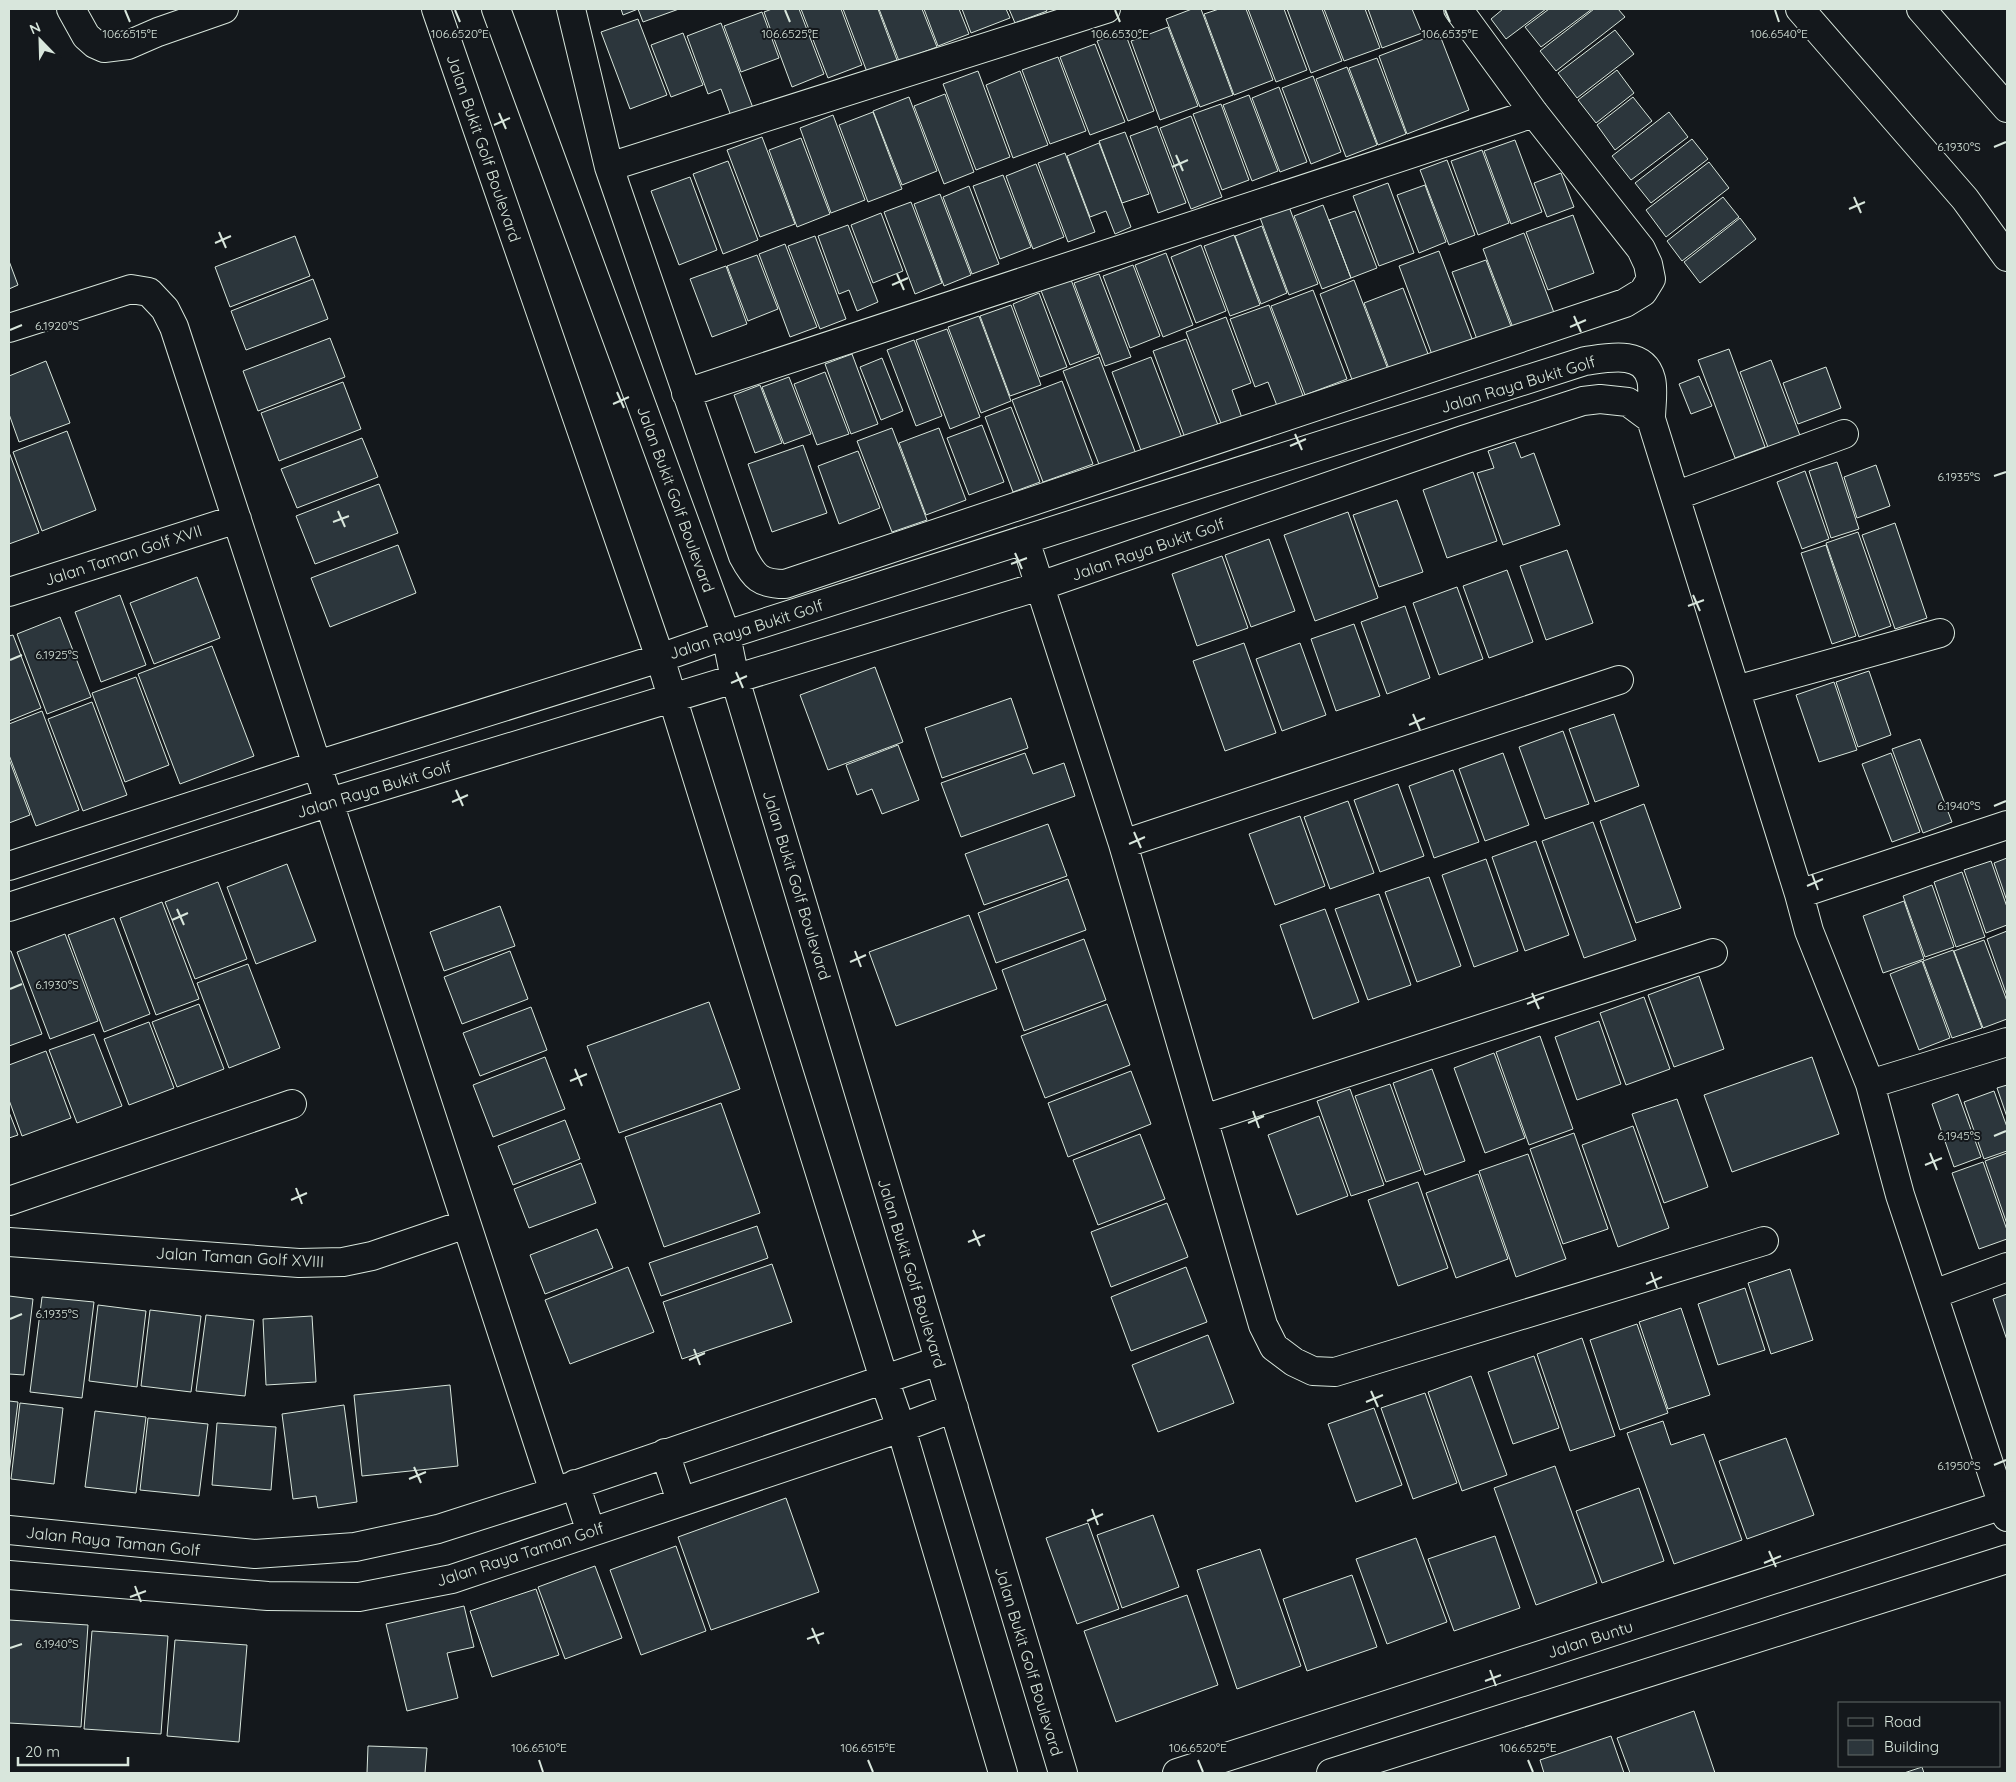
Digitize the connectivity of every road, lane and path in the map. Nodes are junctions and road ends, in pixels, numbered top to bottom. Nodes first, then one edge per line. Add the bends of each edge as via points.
1 (71, 9) edge
2 (224, 9) edge
3 (496, 9) edge
4 (571, 9) edge
5 (1106, 9) edge
6 (1458, 9) edge
7 (1800, 9) edge
8 (1921, 9) edge
9 (441, 10) edge
10 (2007, 108) edge
11 (1534, 113) junction
12 (609, 167) junction
13 (2007, 257) edge
14 (9, 328) edge
15 (686, 393) junction
16 (1651, 418) junction
17 (1844, 434) dead end
18 (1674, 496) junction
19 (237, 519) junction
20 (1024, 540) junction
21 (1040, 586) junction
22 (9, 592) edge
23 (1940, 633) dead end
24 (726, 635) junction
25 (660, 658) junction
26 (735, 679) junction
27 (1620, 680) dead end
28 (1736, 690) junction
29 (672, 698) junction
30 (317, 765) junction
31 (330, 802) junction
32 (2007, 825) edge
33 (1122, 844) junction
34 (9, 866) edge
35 (1799, 894) junction
36 (9, 907) edge
37 (1712, 953) dead end
38 (2007, 1042) edge
39 (1870, 1084) junction
40 (292, 1104) dead end
41 (1204, 1119) junction
42 (9, 1201) edge
43 (466, 1224) junction
44 (1764, 1241) dead end
45 (9, 1242) edge
46 (2007, 1267) edge
47 (1934, 1294) junction
48 (938, 1361) junction
49 (884, 1379) junction
50 (954, 1408) junction
51 (902, 1428) junction
52 (665, 1453) junction
53 (564, 1488) junction
54 (681, 1501) junction
55 (2006, 1508) edge
56 (9, 1530) edge
57 (591, 1532) junction
58 (2007, 1559) edge
59 (9, 1575) edge
60 (1003, 1773) edge
61 (1063, 1773) edge
62 (1177, 1773) edge
63 (1331, 1773) edge

1 - 2 main road via 86,36 104,48 128,45
3 - 24 main road, Jalan Bukit Golf Boulevard
4 - 12 main road
5 - 12 main road
6 - 11 main road
7 - 13 main road via 1966,199
8 - 10 main road
9 - 25 main road, Jalan Bukit Golf Boulevard
11 - 15 main road
11 - 15 main road via 1641,249 1651,279 1643,292 1625,303 785,584 770,584 757,578 743,556
12 - 15 main road
14 - 19 main road via 131,289 149,292 165,309 174,327
16 - 18 main road
16 - 20 main road, Jalan Raya Bukit Golf via 1651,378 1644,366 1633,358 1585,361
16 - 21 main road, Jalan Raya Bukit Golf via 1628,402 1583,401
17 - 18 main road
18 - 28 main road
19 - 22 main road, Jalan Taman Golf XVII
19 - 30 main road
20 - 21 main road
20 - 24 main road, Jalan Raya Bukit Golf
21 - 26 main road, Jalan Raya Bukit Golf
21 - 33 main road
23 - 28 main road
24 - 25 main road, Jalan Raya Bukit Golf
24 - 26 main road, Jalan Bukit Golf Boulevard
25 - 29 main road, Jalan Bukit Golf Boulevard
25 - 30 main road, Jalan Raya Bukit Golf
26 - 29 main road, Jalan Raya Bukit Golf
26 - 48 main road, Jalan Bukit Golf Boulevard
27 - 33 main road
28 - 35 main road
29 - 31 main road, Jalan Raya Bukit Golf
29 - 49 main road, Jalan Bukit Golf Boulevard
30 - 31 main road
30 - 34 main road, Jalan Raya Bukit Golf
31 - 36 main road, Jalan Raya Bukit Golf
31 - 43 main road
32 - 35 main road
33 - 41 main road
35 - 39 main road via 1809,931
37 - 41 main road
38 - 39 main road
39 - 47 main road via 1900,1195
40 - 42 main road
41 - 44 main road via 1264,1325 1274,1347 1313,1371 1335,1372
43 - 45 main road, Jalan Taman Golf XVIII via 372,1256 343,1262 299,1263
43 - 53 main road
46 - 47 main road
47 - 55 main road
48 - 49 main road, Jalan Raya Taman Golf
48 - 50 main road, Jalan Bukit Golf Boulevard
49 - 51 main road, Jalan Bukit Golf Boulevard
49 - 52 main road, Jalan Raya Taman Golf
50 - 51 main road, Jalan Raya Taman Golf
50 - 61 main road, Jalan Bukit Golf Boulevard
51 - 54 main road, Jalan Raya Taman Golf
51 - 60 main road, Jalan Bukit Golf Boulevard
52 - 53 main road, Jalan Raya Taman Golf
52 - 54 main road
53 - 56 main road, Jalan Raya Taman Golf via 429,1531 355,1547 264,1554
53 - 57 main road
54 - 57 main road, Jalan Raya Taman Golf
55 - 62 main road, Jalan Buntu
57 - 59 main road, Jalan Raya Taman Golf via 452,1579 359,1597 268,1596
58 - 63 main road

